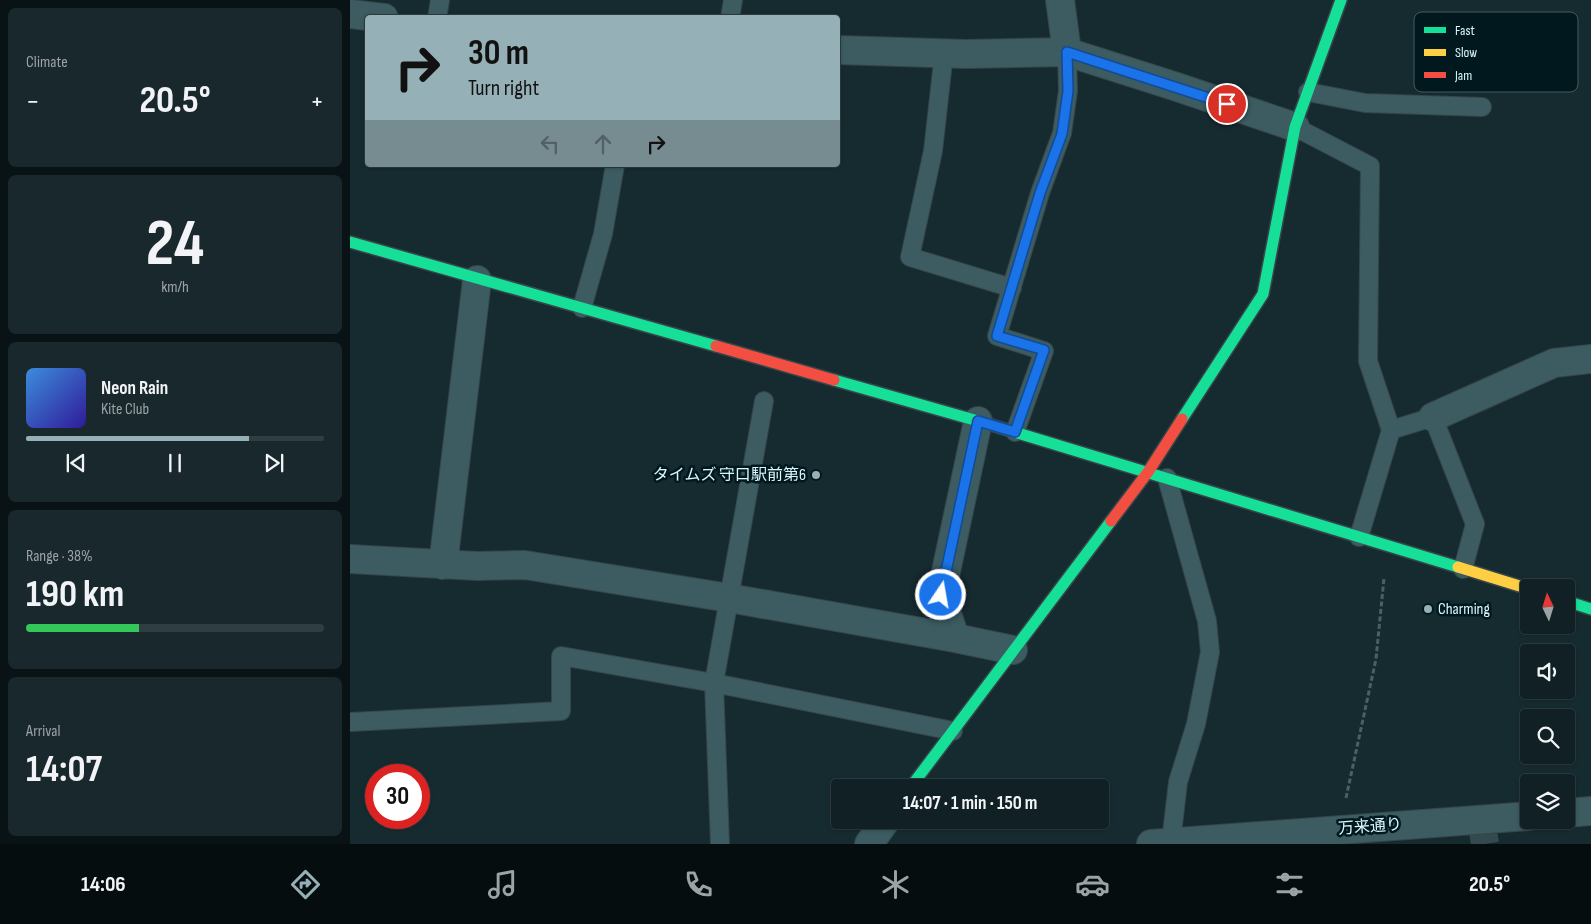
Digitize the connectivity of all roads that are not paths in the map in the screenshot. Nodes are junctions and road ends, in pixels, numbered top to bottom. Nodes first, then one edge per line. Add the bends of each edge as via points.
1 (440, 0) edge
2 (733, 0) edge
3 (1060, 0) edge
4 (1341, 0) edge
5 (350, 14) edge
6 (438, 15) edge
7 (730, 15) edge
8 (365, 16) edge
9 (840, 50) edge
10 (1067, 52) junction
11 (944, 53) junction
12 (1308, 92) junction
13 (1482, 107) dead end
14 (1295, 127) junction
15 (615, 167) edge
16 (350, 242) edge
17 (477, 280) junction
18 (1012, 288) junction
19 (582, 308) junction
20 (1591, 359) edge
21 (764, 401) dead end
22 (1433, 417) junction
23 (978, 421) junction
24 (1391, 430) junction
25 (1015, 432) junction
26 (1148, 472) junction
27 (1167, 478) junction
28 (1359, 537) junction
29 (350, 560) edge
30 (443, 565) junction
31 (1463, 569) junction
32 (1520, 586) edge
33 (729, 598) junction
34 (1575, 604) edge
35 (1591, 608) edge
36 (955, 638) junction
37 (1013, 650) junction
38 (714, 683) junction
39 (350, 722) edge
40 (953, 731) junction
41 (917, 779) edge
42 (1591, 811) edge
43 (1575, 812) edge
44 (1520, 817) edge
45 (879, 829) edge
46 (1242, 840) edge
47 (1161, 843) edge
48 (720, 844) edge
49 (868, 844) edge

1 - 6 lane
2 - 7 lane
3 - 10 street
4 - 12 street
5 - 8 street
9 - 11 street
10 - 11 street
10 - 14 street
10 - 18 lane via 1068,91 1062,134 1040,193
11 - 18 lane via 933,151 910,256
12 - 13 lane via 1365,103
12 - 14 street
14 - 24 lane via 1370,166 1368,361
14 - 26 street via 1264,294
15 - 19 lane via 604,234
16 - 17 street
17 - 19 street
17 - 30 street
18 - 25 lane via 997,336 1044,350
19 - 23 street
20 - 22 street via 1554,363
21 - 33 lane
22 - 24 lane
22 - 31 lane via 1475,524
23 - 25 street
23 - 36 street via 941,595
24 - 28 lane
25 - 26 street
26 - 27 street
26 - 37 street
27 - 28 street
27 - 47 lane via 1208,622 1210,652 1196,724
28 - 31 street
29 - 30 street
30 - 33 street via 525,565
31 - 32 street
33 - 36 street
33 - 38 lane
34 - 35 street
36 - 37 street
37 - 40 street
38 - 39 lane via 561,656 562,711
38 - 40 lane
38 - 48 lane
40 - 41 street
42 - 43 street
44 - 46 street, 万来通り via 1344,828
45 - 49 street
46 - 47 street, 万来通り

